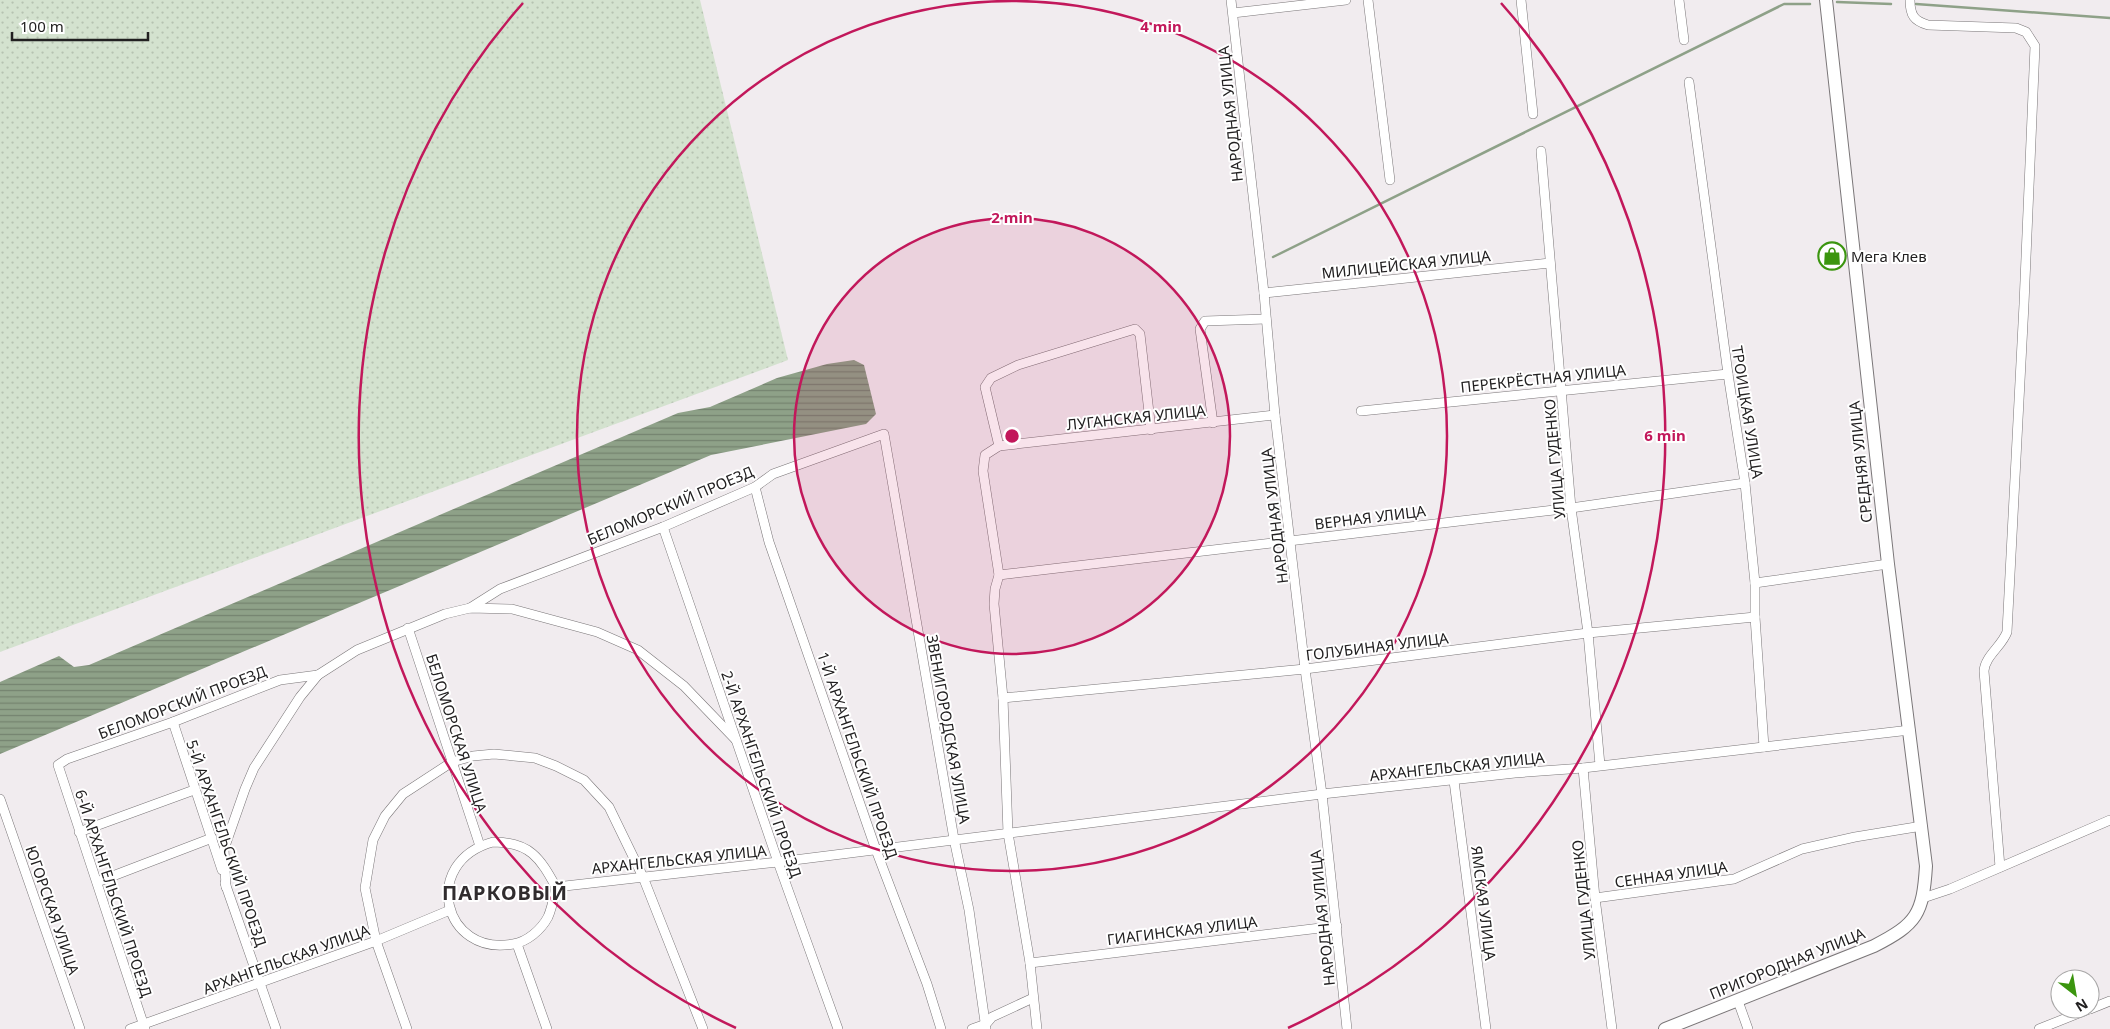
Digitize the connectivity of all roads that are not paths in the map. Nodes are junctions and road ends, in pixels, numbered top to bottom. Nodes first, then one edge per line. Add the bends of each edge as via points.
1 (1231, 0) edge
2 (1346, 0) edge
3 (1368, 0) edge
4 (1521, 0) edge
5 (1678, 0) edge
6 (1826, 0) edge
7 (1910, 0) edge
8 (1233, 14) junction
9 (1684, 40) dead end
10 (1689, 82) dead end
11 (1533, 114) dead end
12 (1540, 151) dead end
13 (1390, 180) dead end
14 (1550, 263) junction
15 (1264, 293) junction
16 (1266, 319) junction
17 (1728, 374) junction
18 (1562, 390) junction
19 (1361, 411) dead end
20 (1276, 415) junction
21 (1213, 423) junction
22 (1151, 430) junction
23 (884, 434) joint
24 (999, 446) junction
25 (1745, 483) junction
26 (755, 487) junction
27 (1571, 508) junction
28 (663, 527) junction
29 (1291, 540) junction
30 (1888, 564) junction
31 (998, 575) junction
32 (1755, 583) junction
33 (470, 608) junction
34 (1755, 617) junction
35 (408, 628) junction
36 (1588, 633) junction
37 (1304, 669) junction
38 (318, 675) junction
39 (1003, 698) junction
40 (173, 722) junction
41 (1910, 730) junction
42 (736, 740) junction
43 (1764, 746) junction
44 (452, 762) junction
45 (58, 765) joint
46 (1600, 765) junction
47 (1583, 768) junction
48 (1454, 781) junction
49 (194, 790) junction
50 (1322, 794) junction
51 (0, 799) edge
52 (2110, 820) edge
53 (1922, 826) junction
54 (79, 832) junction
55 (1008, 833) junction
56 (212, 838) junction
57 (954, 839) junction
58 (480, 846) junction
59 (876, 850) junction
60 (778, 862) junction
61 (2000, 867) junction
62 (643, 877) junction
63 (97, 882) junction
64 (226, 887) junction
65 (556, 887) junction
66 (1595, 898) junction
67 (1923, 898) junction
68 (450, 910) junction
69 (1914, 918) joint
70 (1337, 926) junction
71 (376, 941) junction
72 (517, 944) junction
73 (1030, 963) junction
74 (260, 983) junction
75 (1033, 998) junction
76 (1738, 1000) junction
77 (2064, 1019) edge
78 (986, 1026) edge
79 (145, 1027) edge
80 (80, 1029) edge
81 (130, 1029) edge
82 (276, 1029) edge
83 (407, 1029) edge
84 (546, 1029) edge
85 (703, 1029) edge
86 (838, 1029) edge
87 (941, 1029) edge
88 (972, 1029) edge
89 (1037, 1029) edge
90 (1347, 1029) edge
91 (1486, 1029) edge
92 (1612, 1029) edge
93 (1665, 1029) edge
94 (1748, 1029) edge
95 (2039, 1029) edge

1 - 8 street, НАРОДНАЯ УЛИЦА
2 - 8 street
3 - 13 street
4 - 11 street
5 - 9 street
6 - 30 street, СРЕДНЯЯ УЛИЦА
7 - 61 street via 1913,18 1919,23 2016,28 2026,32 2035,46 2007,632 1984,665
8 - 15 street, НАРОДНАЯ УЛИЦА
10 - 17 street, ТРОИЦКАЯ УЛИЦА
12 - 14 street, УЛИЦА ГУДЕНКО
14 - 15 street, МИЛИЦЕЙСКАЯ УЛИЦА
14 - 18 street, УЛИЦА ГУДЕНКО
15 - 16 street, НАРОДНАЯ УЛИЦА
16 - 20 street, НАРОДНАЯ УЛИЦА
16 - 21 street via 1205,321 1200,329
17 - 18 street, ПЕРЕКРЁСТНАЯ УЛИЦА
17 - 25 street, ТРОИЦКАЯ УЛИЦА
18 - 19 street, ПЕРЕКРЁСТНАЯ УЛИЦА
18 - 27 street, УЛИЦА ГУДЕНКО
20 - 21 street, ЛУГАНСКАЯ УЛИЦА
20 - 29 street, НАРОДНАЯ УЛИЦА
21 - 22 street, ЛУГАНСКАЯ УЛИЦА
22 - 24 street, ЛУГАНСКАЯ УЛИЦА
22 - 24 street via 1140,334 1135,330 1018,365 991,378 985,387
23 - 26 street, БЕЛОМОРСКИЙ ПРОЕЗД via 773,474
23 - 57 street, ЗВЕНИГОРОДСКАЯ УЛИЦА
24 - 31 street via 985,455 983,471
25 - 27 street, ВЕРНАЯ УЛИЦА
25 - 32 street, ТРОИЦКАЯ УЛИЦА
26 - 28 street, БЕЛОМОРСКИЙ ПРОЕЗД
26 - 59 street, 1-Й АРХАНГЕЛЬСКИЙ ПРОЕЗД via 770,542
27 - 29 street, ВЕРНАЯ УЛИЦА
27 - 36 street, УЛИЦА ГУДЕНКО
28 - 33 street, БЕЛОМОРСКИЙ ПРОЕЗД via 500,588
28 - 42 street, 2-Й АРХАНГЕЛЬСКИЙ ПРОЕЗД
29 - 31 street, ВЕРНАЯ УЛИЦА
29 - 37 street, НАРОДНАЯ УЛИЦА
30 - 32 street
30 - 41 street, СРЕДНЯЯ УЛИЦА
31 - 39 street via 994,604
32 - 34 street, ТРОИЦКАЯ УЛИЦА
33 - 35 street, БЕЛОМОРСКИЙ ПРОЕЗД
33 - 42 street, БЕЛОМОРСКИЙ ПРОЕЗД via 512,610 597,632 638,650 684,686
34 - 36 street, ГОЛУБИНАЯ УЛИЦА
34 - 43 street, ТРОИЦКАЯ УЛИЦА
35 - 38 street, БЕЛОМОРСКИЙ ПРОЕЗД via 357,650
35 - 44 street, БЕЛОМОРСКАЯ УЛИЦА
36 - 37 street, ГОЛУБИНАЯ УЛИЦА
36 - 46 street, УЛИЦА ГУДЕНКО
37 - 39 street, ГОЛУБИНАЯ УЛИЦА
37 - 50 street, НАРОДНАЯ УЛИЦА
38 - 40 street, БЕЛОМОРСКИЙ ПРОЕЗД via 280,680
38 - 64 street, БЕЛОМОРСКИЙ ПРОЕЗД via 254,768 224,849
39 - 55 street
40 - 45 street, БЕЛОМОРСКИЙ ПРОЕЗД
40 - 49 street, 5-Й АРХАНГЕЛЬСКИЙ ПРОЕЗД
41 - 43 street, АРХАНГЕЛЬСКАЯ УЛИЦА
41 - 53 street, СРЕДНЯЯ УЛИЦА
42 - 60 street, 2-Й АРХАНГЕЛЬСКИЙ ПРОЕЗД
43 - 46 street, АРХАНГЕЛЬСКАЯ УЛИЦА
44 - 58 street, БЕЛОМОРСКАЯ УЛИЦА
44 - 62 street via 473,756 535,758 584,780 609,807
44 - 71 street via 404,794 385,816 373,840 365,888
45 - 54 street, 6-Й АРХАНГЕЛЬСКИЙ ПРОЕЗД
46 - 47 street, АРХАНГЕЛЬСКАЯ УЛИЦА
47 - 48 street, АРХАНГЕЛЬСКАЯ УЛИЦА via 1516,772
47 - 66 street, УЛИЦА ГУДЕНКО
48 - 50 street, АРХАНГЕЛЬСКАЯ УЛИЦА
48 - 91 street, ЯМСКАЯ УЛИЦА
49 - 54 street
49 - 56 street, 5-Й АРХАНГЕЛЬСКИЙ ПРОЕЗД
50 - 55 street, АРХАНГЕЛЬСКАЯ УЛИЦА
50 - 70 street, НАРОДНАЯ УЛИЦА
51 - 80 street, ЮГОРСКАЯ УЛИЦА
52 - 61 street
53 - 66 street, СЕННАЯ УЛИЦА via 1802,848 1734,879
53 - 67 street, СРЕДНЯЯ УЛИЦА via 1926,866
54 - 63 street, 6-Й АРХАНГЕЛЬСКИЙ ПРОЕЗД
55 - 57 street, АРХАНГЕЛЬСКАЯ УЛИЦА
55 - 73 street
56 - 63 street
56 - 64 street, 5-Й АРХАНГЕЛЬСКИЙ ПРОЕЗД
57 - 59 street, АРХАНГЕЛЬСКАЯ УЛИЦА
57 - 78 street, ЗВЕНИГОРОДСКАЯ УЛИЦА via 969,910
58 - 65 street via 508,842 521,846 543,863
58 - 68 street via 469,852 452,872 448,897
59 - 60 street, АРХАНГЕЛЬСКАЯ УЛИЦА
59 - 87 street, 1-Й АРХАНГЕЛЬСКИЙ ПРОЕЗД via 928,984
60 - 62 street, АРХАНГЕЛЬСКАЯ УЛИЦА
60 - 86 street, 2-Й АРХАНГЕЛЬСКИЙ ПРОЕЗД
61 - 67 street
62 - 65 street, АРХАНГЕЛЬСКАЯ УЛИЦА
62 - 85 street
63 - 79 street, 6-Й АРХАНГЕЛЬСКИЙ ПРОЕЗД
64 - 74 street, 5-Й АРХАНГЕЛЬСКИЙ ПРОЕЗД
65 - 72 street via 548,916 540,928
66 - 92 street, УЛИЦА ГУДЕНКО
67 - 69 street, СРЕДНЯЯ УЛИЦА
68 - 71 street, АРХАНГЕЛЬСКАЯ УЛИЦА
68 - 72 street via 458,925 484,944
69 - 76 street, ПРИГОРОДНАЯ УЛИЦА via 1900,932 1874,946
70 - 73 street, ГИАГИНСКАЯ УЛИЦА
70 - 90 street, НАРОДНАЯ УЛИЦА
71 - 74 street, АРХАНГЕЛЬСКАЯ УЛИЦА
71 - 83 street
72 - 84 street
73 - 75 street
74 - 79 street, АРХАНГЕЛЬСКАЯ УЛИЦА
74 - 82 street, 5-Й АРХАНГЕЛЬСКИЙ ПРОЕЗД
75 - 78 street via 992,1017
75 - 89 street
76 - 93 street, ПРИГОРОДНАЯ УЛИЦА
76 - 94 street
77 - 95 street
78 - 88 street
79 - 81 street, АРХАНГЕЛЬСКАЯ УЛИЦА

